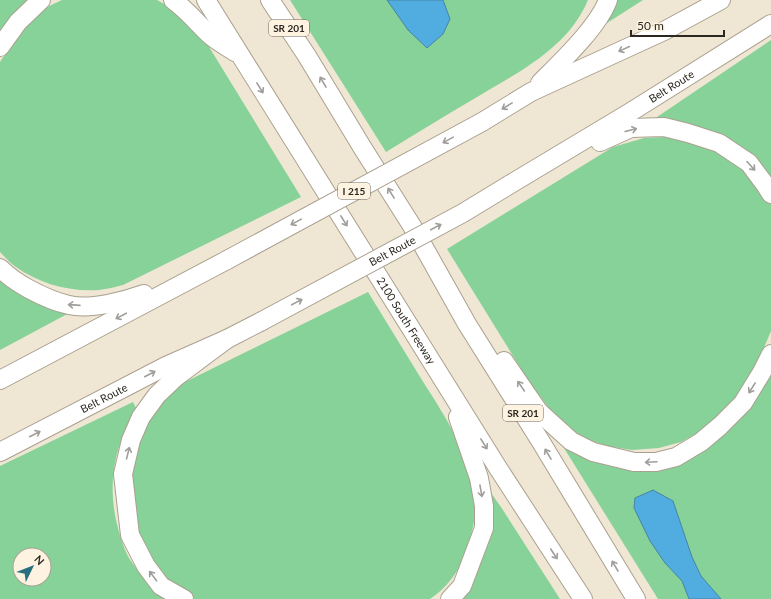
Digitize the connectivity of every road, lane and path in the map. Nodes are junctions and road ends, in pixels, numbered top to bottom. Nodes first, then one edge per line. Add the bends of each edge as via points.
1 (41, 0) edge
2 (173, 0) edge
3 (206, 0) edge
4 (270, 0) edge
5 (280, 0) edge
6 (608, 0) edge
7 (721, 0) edge
8 (771, 24) edge
9 (0, 47) edge
10 (240, 54) junction
11 (307, 56) junction
12 (531, 92) junction
13 (531, 172) junction
14 (771, 194) edge
15 (412, 226) junction
16 (0, 268) edge
17 (193, 278) junction
18 (227, 339) junction
19 (771, 354) edge
20 (0, 380) edge
21 (449, 387) junction
22 (0, 452) edge
23 (184, 599) edge
24 (450, 599) edge
25 (583, 599) edge
26 (636, 599) edge

1 - 9 highway via 18,22
2 - 10 highway via 212,37
3 - 10 highway, 2100 South Freeway
4 - 11 highway, SR 201
5 - 11 highway
6 - 12 highway via 599,17 583,37
7 -> 12 highway, I 215 via 664,31
8 - 13 highway, Belt Route
10 -> 21 highway, 2100 South Freeway
15 -> 11 highway, SR 201
12 -> 17 highway, I 215, bridge via 482,122
13 -> 14 highway via 632,128 664,127 719,143 749,163
18 -> 13 highway, Belt Route, bridge via 463,213
19 -> 15 highway via 743,403 701,442 676,457 656,462 634,462 593,452 571,441 539,412
26 -> 15 highway, SR 201 via 467,324
17 -> 16 highway via 125,301 70,306 41,296 9,278
17 -> 20 highway, I 215
22 -> 18 highway, Belt Route via 166,366
23 -> 18 highway via 161,586 146,566 130,535 123,474 141,417 157,395 176,377
21 -> 24 highway via 479,478 484,506 484,528 462,586
21 -> 25 highway, 2100 South Freeway

